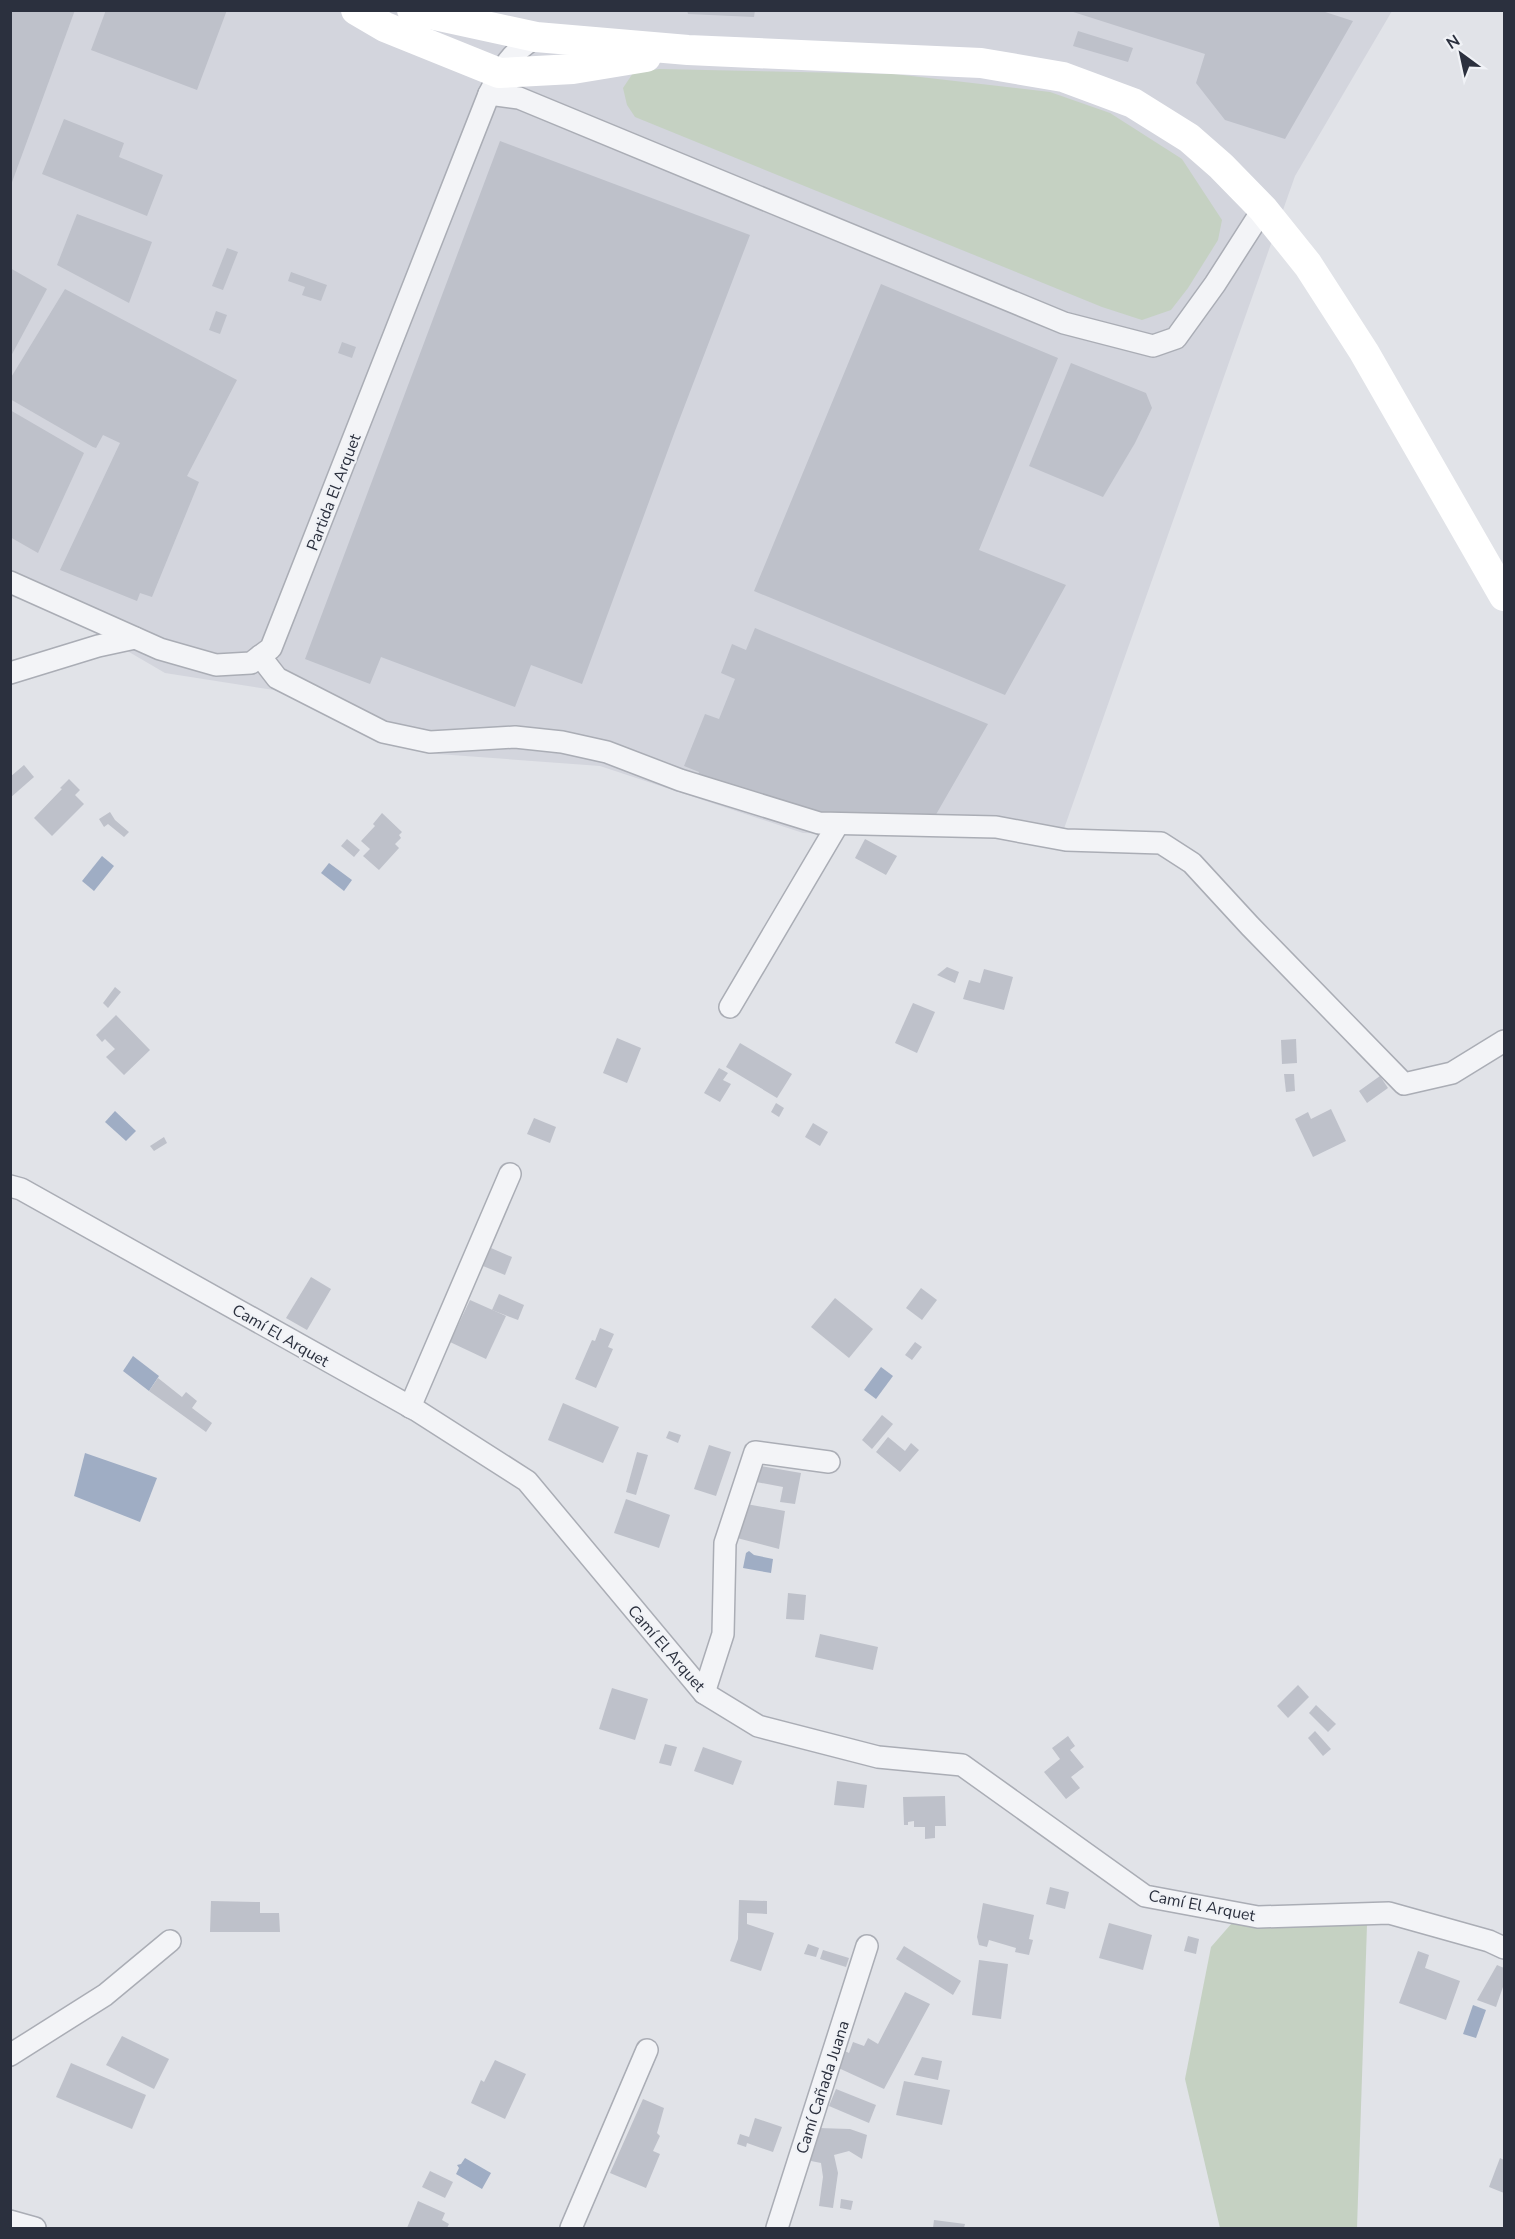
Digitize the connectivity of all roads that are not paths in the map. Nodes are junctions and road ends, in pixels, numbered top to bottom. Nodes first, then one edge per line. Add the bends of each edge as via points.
1 (356, 10) edge
2 (412, 10) edge
3 (536, 37) junction
4 (688, 50) junction
5 (494, 83) junction
6 (1263, 209) junction
7 (10, 582) edge
8 (1504, 596) edge
9 (135, 638) junction
10 (261, 656) junction
11 (10, 673) edge
12 (838, 824) junction
13 (729, 1007) dead end
14 (1504, 1041) edge
15 (510, 1174) dead end
16 (10, 1186) edge
17 (410, 1407) junction
18 (829, 1462) dead end
19 (704, 1693) junction
20 (170, 1941) dead end
21 (867, 1946) dead end
22 (1504, 1948) edge
23 (647, 2050) dead end
24 (10, 2055) edge
25 (10, 2221) edge
26 (35, 2229) edge
27 (571, 2229) edge
28 (777, 2229) edge

1 - 5 street
2 - 3 street
3 - 4 street
3 - 5 street, Partida El Arquet via 516,50
4 - 5 street
4 - 6 street via 981,63 1063,77 1132,103 1189,138
5 - 6 street via 519,98 1064,323 1153,346 1176,338
5 - 10 street, Partida El Arquet via 272,648
6 - 8 street via 1308,265 1364,352
7 - 9 street
9 - 10 street via 216,665 251,663
9 - 11 street
10 - 12 street via 277,678 383,732 430,742 515,737 562,742 607,752 787,814
12 - 13 street
12 - 14 street via 996,827 1066,840 1161,843 1192,863 1404,1084 1452,1073
15 - 17 street
16 - 17 street, Camí El Arquet
17 - 19 street, Camí El Arquet via 527,1481
18 - 19 street via 755,1452 725,1543 723,1634
19 - 22 street, Camí El Arquet via 758,1726 878,1757 962,1765 1145,1896 1258,1917 1389,1913
20 - 24 street via 105,1995
21 - 28 street, Camí Cañada Juana
23 - 27 street
25 - 26 street

